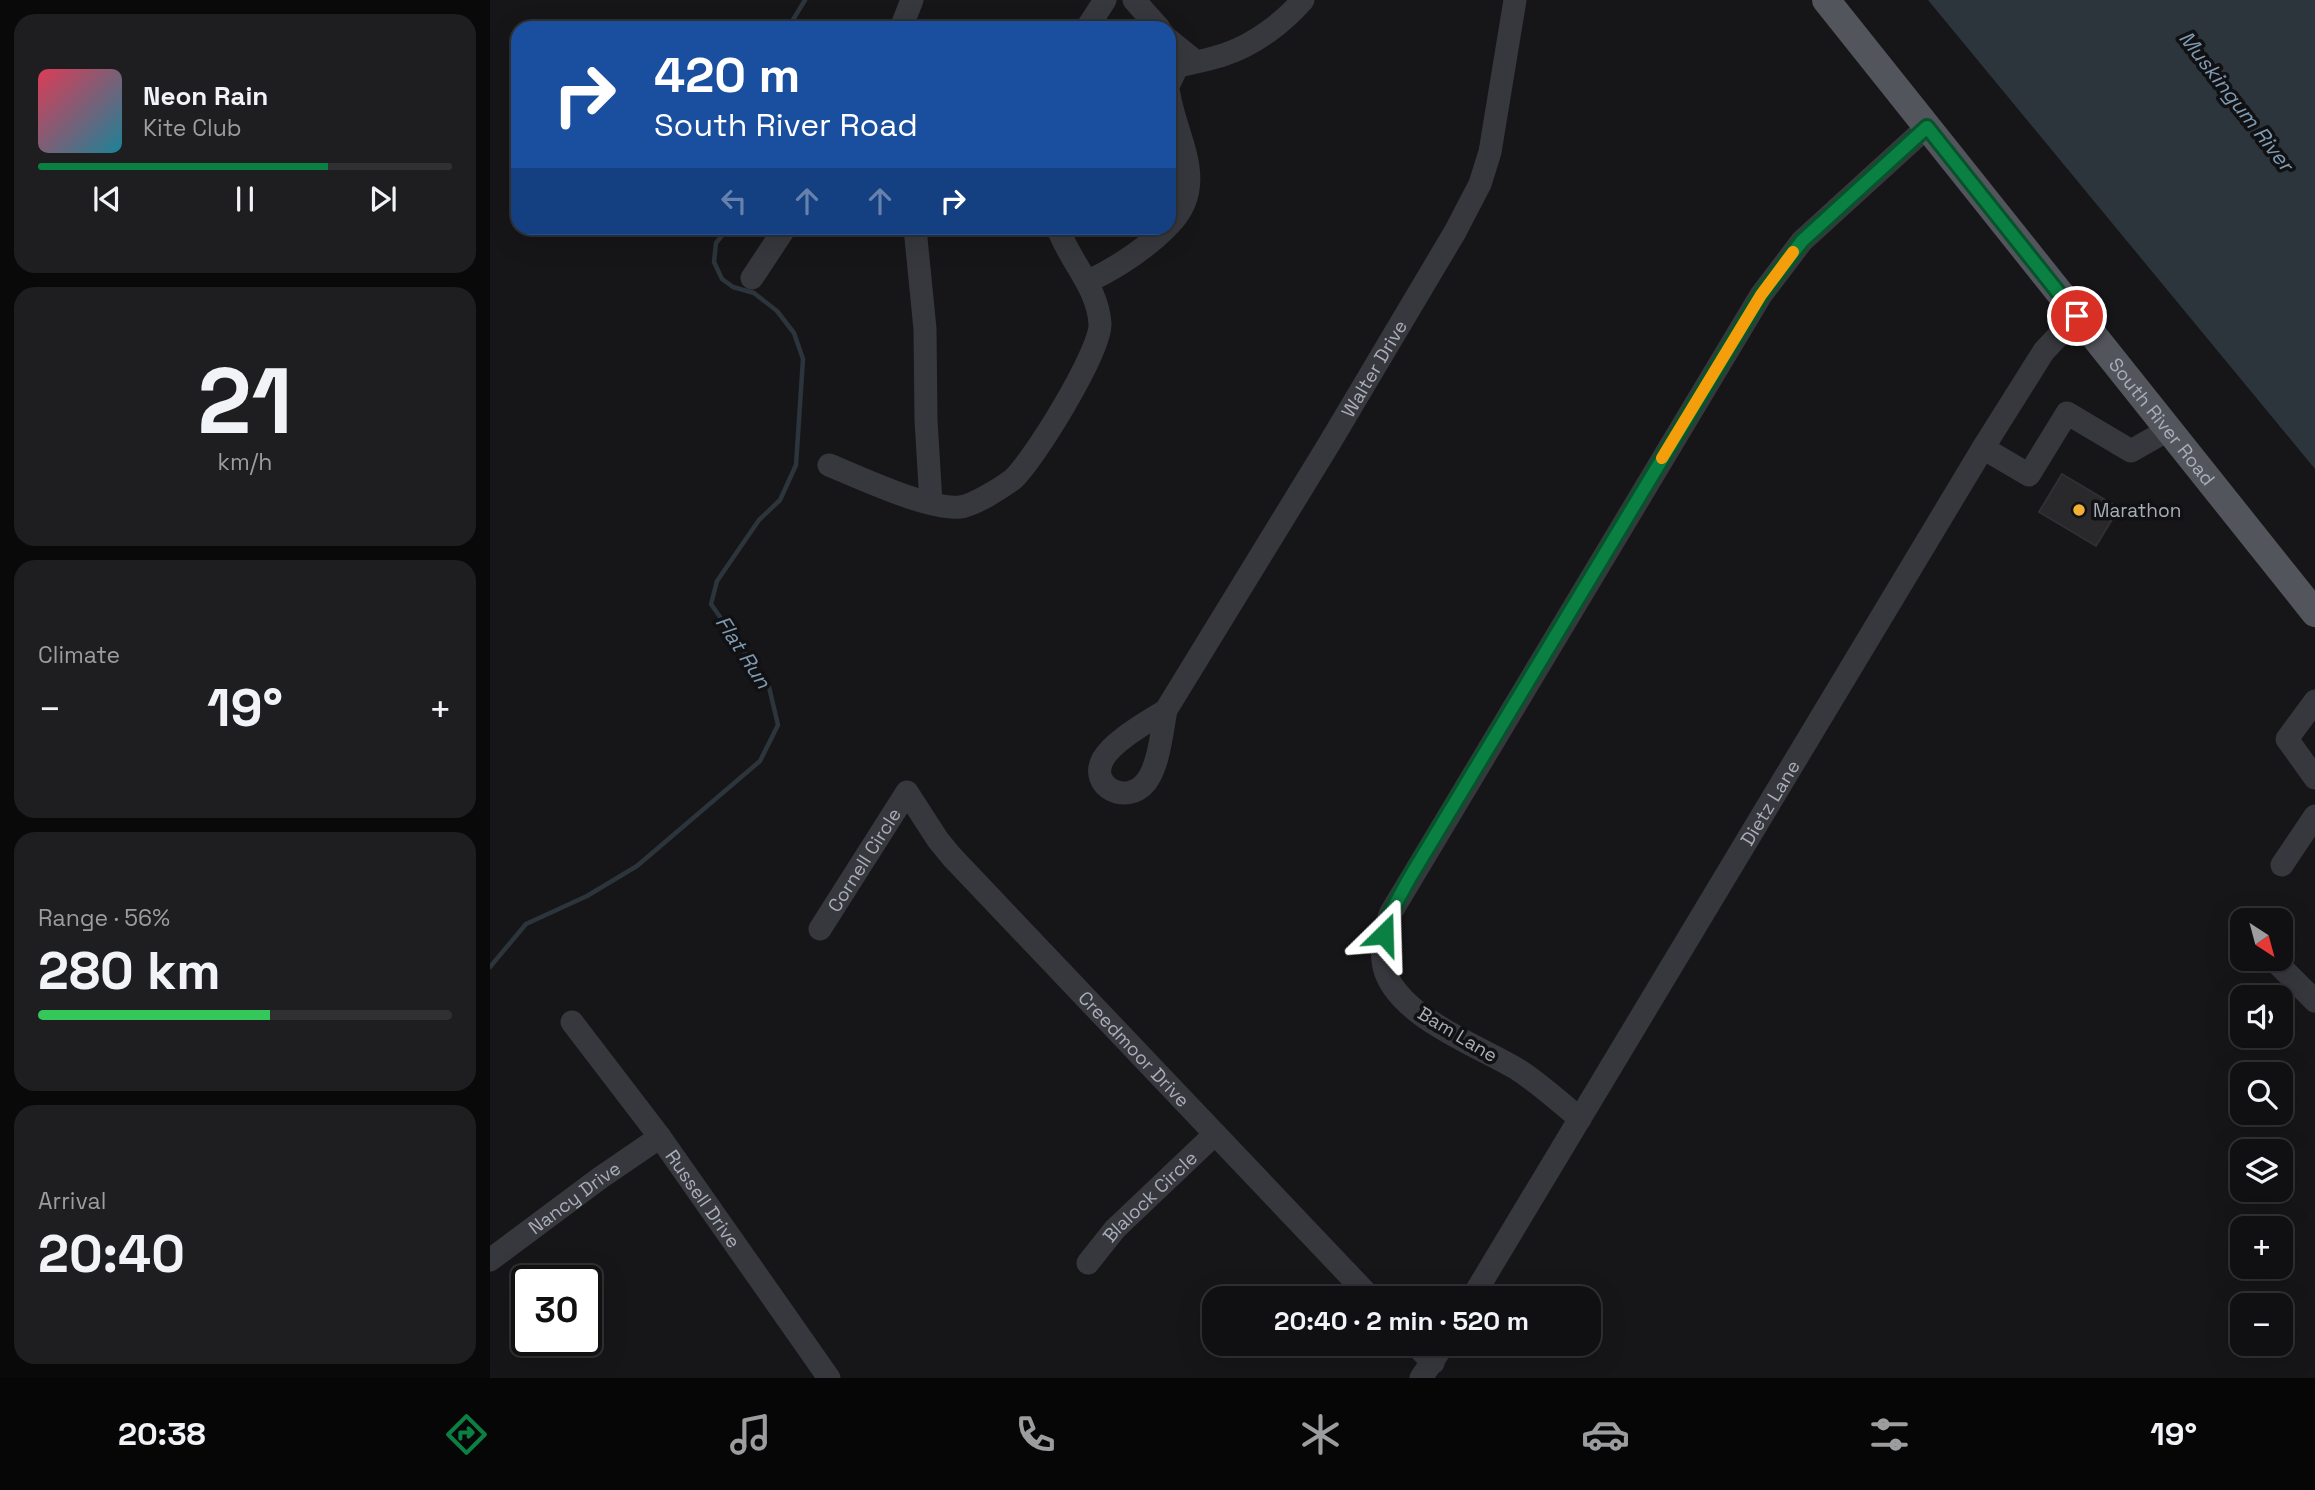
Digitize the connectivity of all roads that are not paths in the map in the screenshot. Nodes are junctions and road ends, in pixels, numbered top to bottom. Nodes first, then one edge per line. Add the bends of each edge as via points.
1 (912, 0) edge
2 (1105, 0) edge
3 (1134, 0) edge
4 (1303, 0) edge
5 (1515, 0) edge
6 (1826, 0) edge
7 (904, 21) edge
8 (1092, 21) edge
9 (1153, 21) edge
10 (1176, 46) edge
11 (1195, 61) junction
12 (1176, 70) edge
13 (1176, 123) edge
14 (1927, 127) junction
15 (1176, 218) edge
16 (780, 235) edge
17 (916, 235) edge
18 (1061, 235) edge
19 (1159, 235) edge
20 (751, 278) dead end
21 (1087, 282) junction
22 (2077, 316) junction
23 (2168, 430) junction
24 (1983, 448) junction
25 (829, 465) dead end
26 (931, 503) junction
27 (2315, 613) edge
28 (2315, 701) edge
29 (1166, 710) dead end
30 (2315, 778) edge
31 (907, 792) joint
32 (2315, 816) edge
33 (2282, 865) dead end
34 (820, 929) dead end
35 (2285, 971) edge
36 (2315, 1001) edge
37 (572, 1022) dead end
38 (1580, 1119) junction
39 (1215, 1134) junction
40 (660, 1137) junction
41 (490, 1260) edge
42 (1088, 1262) dead end
43 (1360, 1286) edge
44 (1479, 1286) edge
45 (830, 1378) edge

1 - 7 street
2 - 8 street
3 - 9 street
4 - 11 street via 1267,33 1227,54
5 - 29 street, Walter Drive via 1492,141 1480,184 1329,444
6 - 14 main road, South River Road
10 - 11 street
11 - 12 street
13 - 15 street via 1190,174 1188,194
14 - 22 main road, South River Road
14 - 38 street, Bam Lane via 1819,223 1767,286 1390,914 1382,954 1396,992 1424,1016 1530,1078
16 - 20 street
17 - 26 street via 925,329
18 - 21 street
19 - 21 street
21 - 26 street via 1098,307 1100,328 1093,354 1055,422 1013,479 961,507
22 - 23 main road, South River Road
22 - 24 street, Dietz Lane via 2044,351
23 - 24 street via 2131,451 2067,413 2029,475
23 - 27 main road, South River Road
24 - 38 street, Dietz Lane
25 - 26 street
28 - 30 street via 2287,740
31 - 34 street, Cornell Circle
31 - 39 street, Creedmoor Drive via 951,857
32 - 33 street
35 - 36 street
37 - 40 street, Russell Drive
38 - 44 street, Dietz Lane
39 - 42 street, Blalock Circle via 1115,1229
39 - 43 street, Creedmoor Drive
40 - 41 street, Nancy Drive
40 - 45 street, Russell Drive

